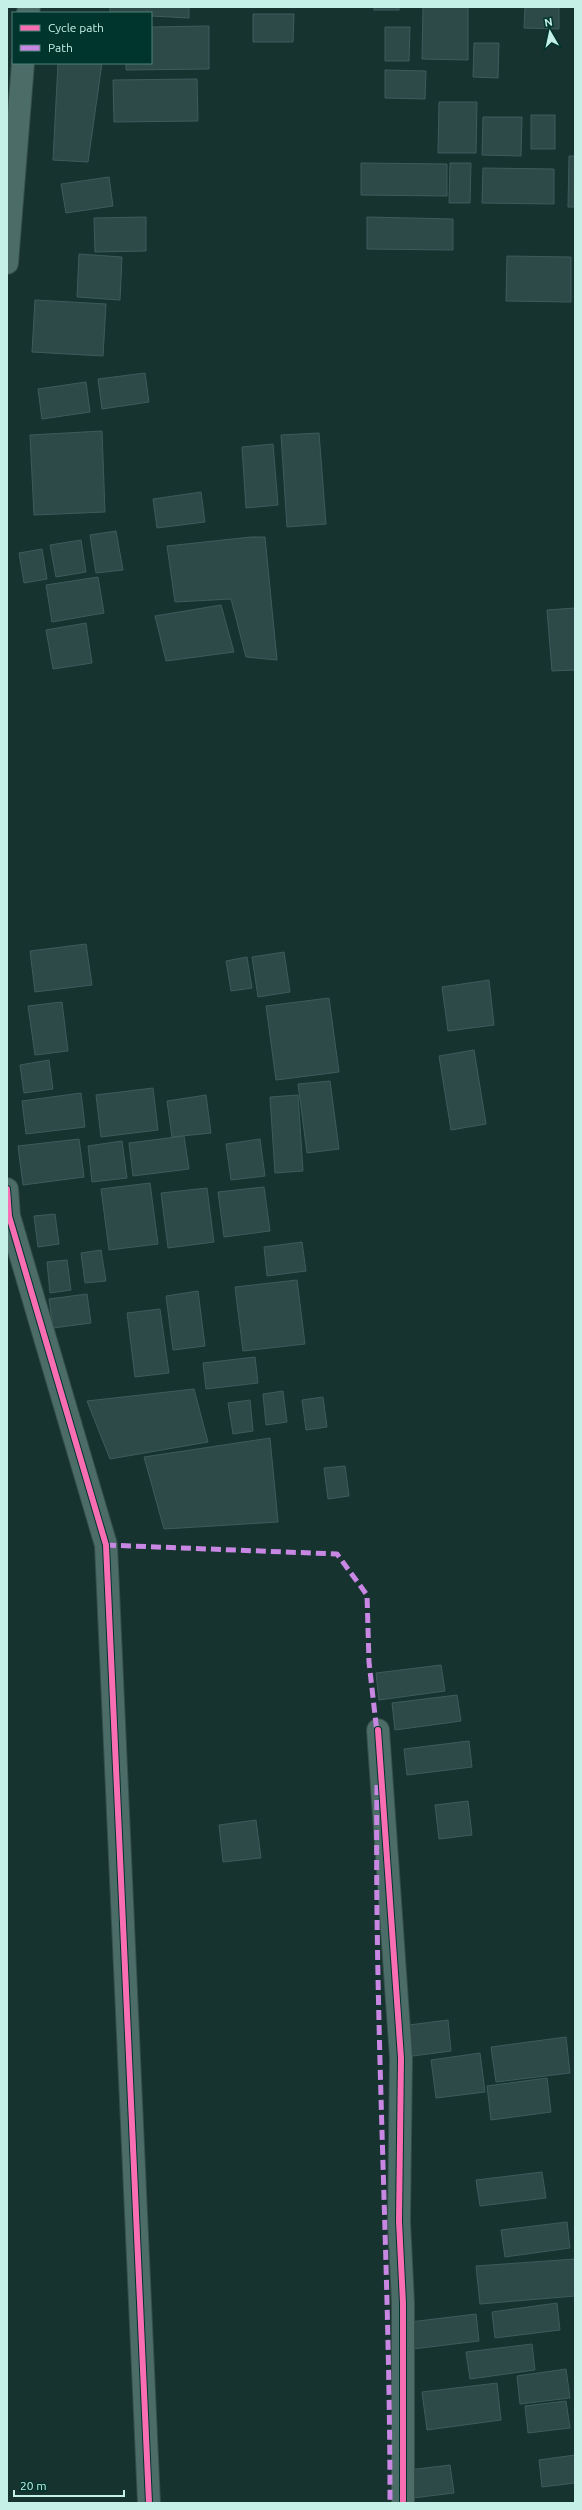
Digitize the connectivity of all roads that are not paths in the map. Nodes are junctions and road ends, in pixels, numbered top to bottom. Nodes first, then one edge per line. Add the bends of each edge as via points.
1 (23, 64) edge
2 (7, 263) edge
3 (7, 1189) edge
4 (378, 1730) dead end
5 (149, 2503) edge
6 (403, 2503) edge

1 - 2 street
3 - 5 street via 8,1216 106,1545
4 - 6 street via 401,2058 399,2221 403,2303

